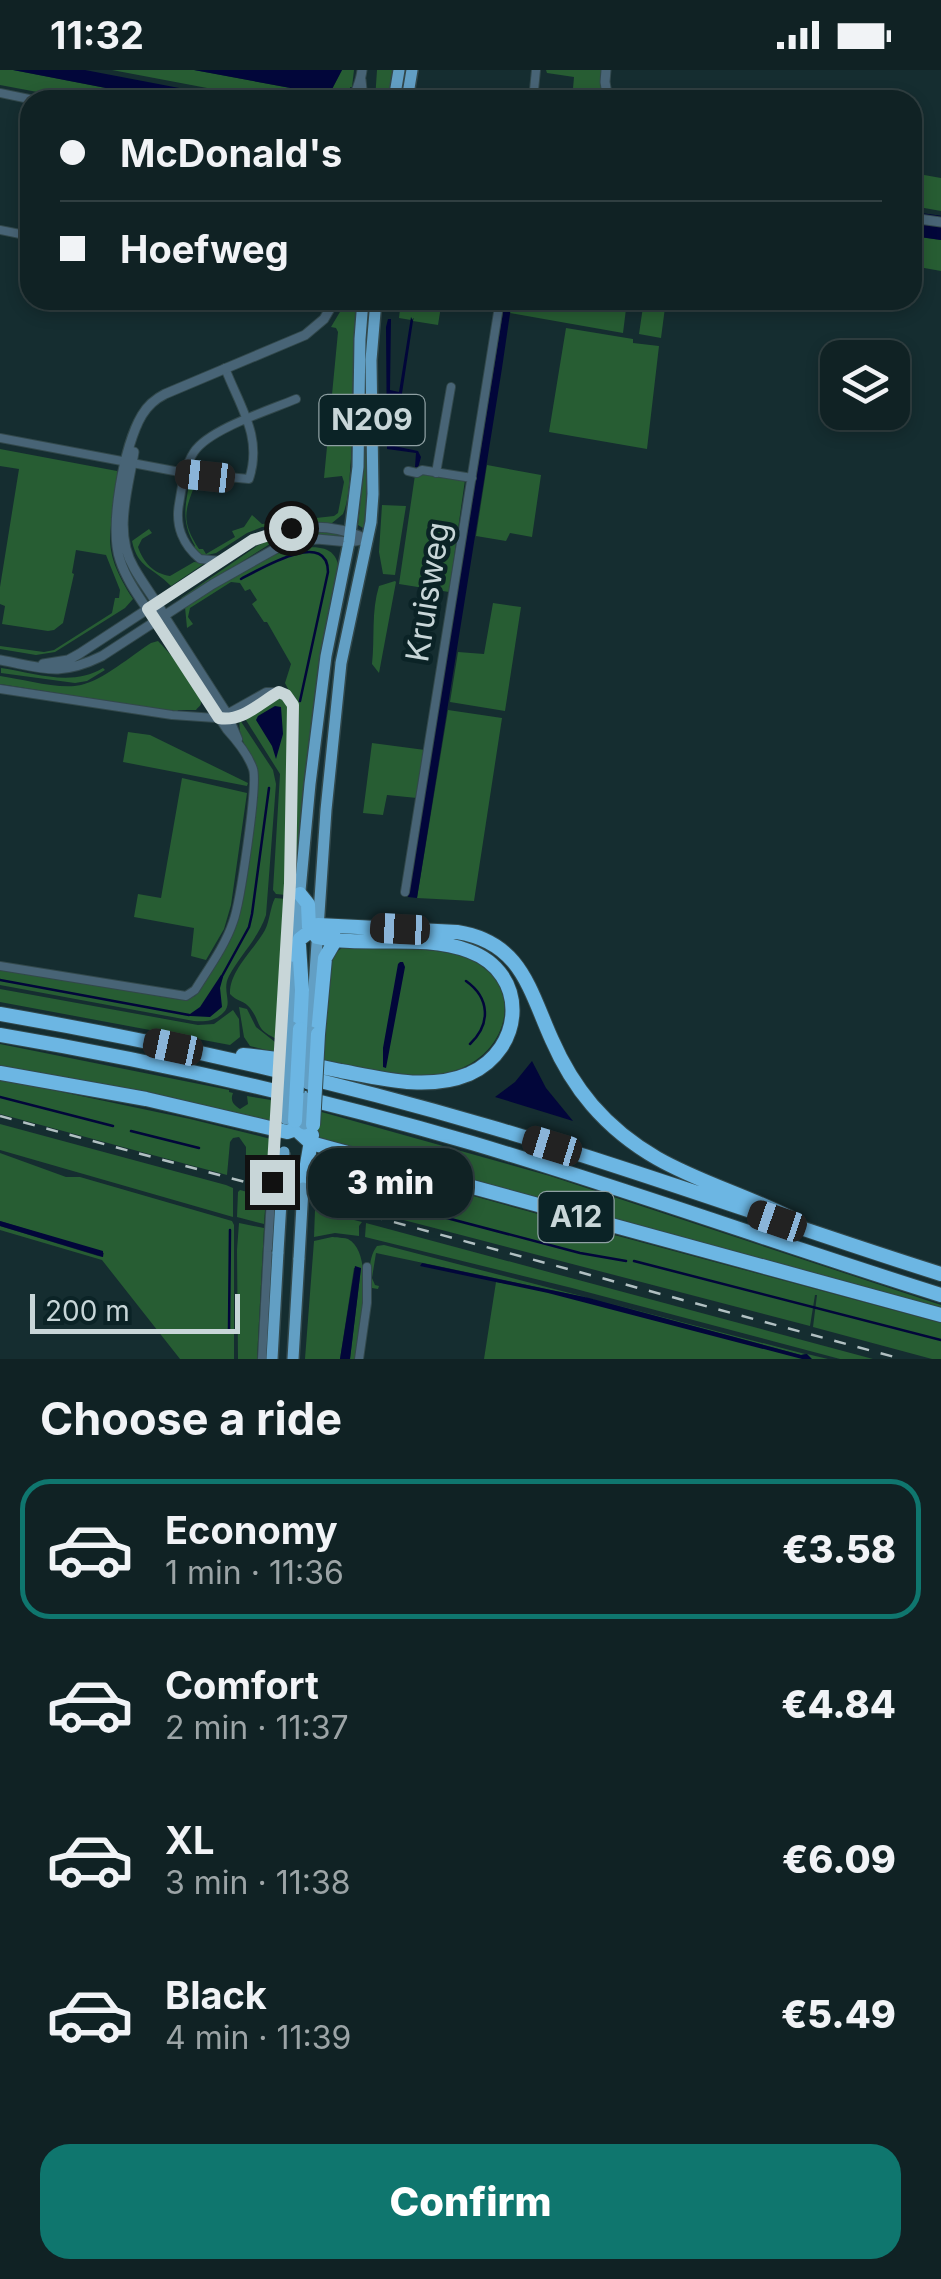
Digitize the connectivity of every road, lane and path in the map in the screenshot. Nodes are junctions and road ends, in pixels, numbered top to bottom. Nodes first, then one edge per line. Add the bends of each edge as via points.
1 (330, 310) edge
2 (362, 310) edge
3 (375, 310) edge
4 (498, 310) edge
5 (225, 368) junction
6 (451, 387) dead end
7 (296, 399) dead end
8 (246, 420) junction
9 (0, 438) edge
10 (130, 462) junction
11 (408, 472) dead end
12 (436, 472) junction
13 (185, 474) junction
14 (472, 478) junction
15 (350, 537) junction
16 (368, 539) junction
17 (222, 560) junction
18 (152, 606) junction
19 (160, 618) junction
20 (0, 660) edge
21 (20, 664) junction
22 (0, 689) edge
23 (226, 717) junction
24 (404, 892) dead end
25 (301, 900) junction
26 (306, 936) junction
27 (336, 939) junction
28 (0, 966) edge
29 (0, 1014) edge
30 (300, 1029) junction
31 (0, 1035) edge
32 (173, 1047) junction
33 (0, 1073) edge
34 (298, 1134) junction
35 (304, 1188) joint
36 (839, 1242) junction
37 (273, 1250) junction
38 (368, 1267) dead end
39 (941, 1274) edge
40 (941, 1296) edge
41 (941, 1316) edge
42 (262, 1359) edge
43 (272, 1359) edge
44 (293, 1359) edge
45 (359, 1359) edge

1 - 5 street via 305,335
2 - 15 main road, N209
3 - 16 main road, N209
4 - 14 street, Kruisweg
5 - 8 street
5 - 10 street via 157,399 137,424
6 - 12 street
7 - 8 street
8 - 13 street via 212,435 194,451
8 - 13 street via 254,446 248,479
9 - 10 street
10 - 13 street
10 - 18 street via 124,544
11 - 12 street
12 - 14 street
13 - 17 street via 178,510 184,541 200,559
14 - 24 street, Kruisweg
15 - 16 street
15 - 17 street via 291,528 265,534
15 - 19 street via 284,544
15 - 25 main road, N209 via 323,679
16 - 25 main road, N209 via 341,662 320,891
17 - 18 street
18 - 19 street
18 - 21 street via 68,660
19 - 21 street via 86,664
19 - 23 street
20 - 21 street
22 - 23 street via 172,716
23 - 25 street via 266,692 291,700
23 - 28 street via 255,777 237,908 193,992 178,996
25 - 26 highway, N209
25 - 30 street
26 - 27 highway, A12
26 - 30 highway, N209
26 - 36 highway, A12 via 456,932 492,944 515,962 578,1086 621,1134 669,1166
27 - 30 highway, N209
27 - 32 highway, A12 via 450,946 487,960 512,1001 511,1026 500,1049 470,1073 420,1083
29 - 32 highway, A12
30 - 34 highway, N209, bridge
30 - 34 main road, N209, bridge via 307,1089
30 - 34 main road, N209, bridge via 283,1083
31 - 40 highway, A12 via 200,1074 437,1133
32 - 36 highway, A12 via 505,1131
33 - 34 highway, A12
34 - 35 highway, N209
34 - 37 main road, N209, bridge via 279,1151
34 - 41 highway, A12 via 482,1192
35 - 44 main road, N209, bridge
36 - 39 highway, A12
37 - 42 street
37 - 43 main road, N209
38 - 45 street

